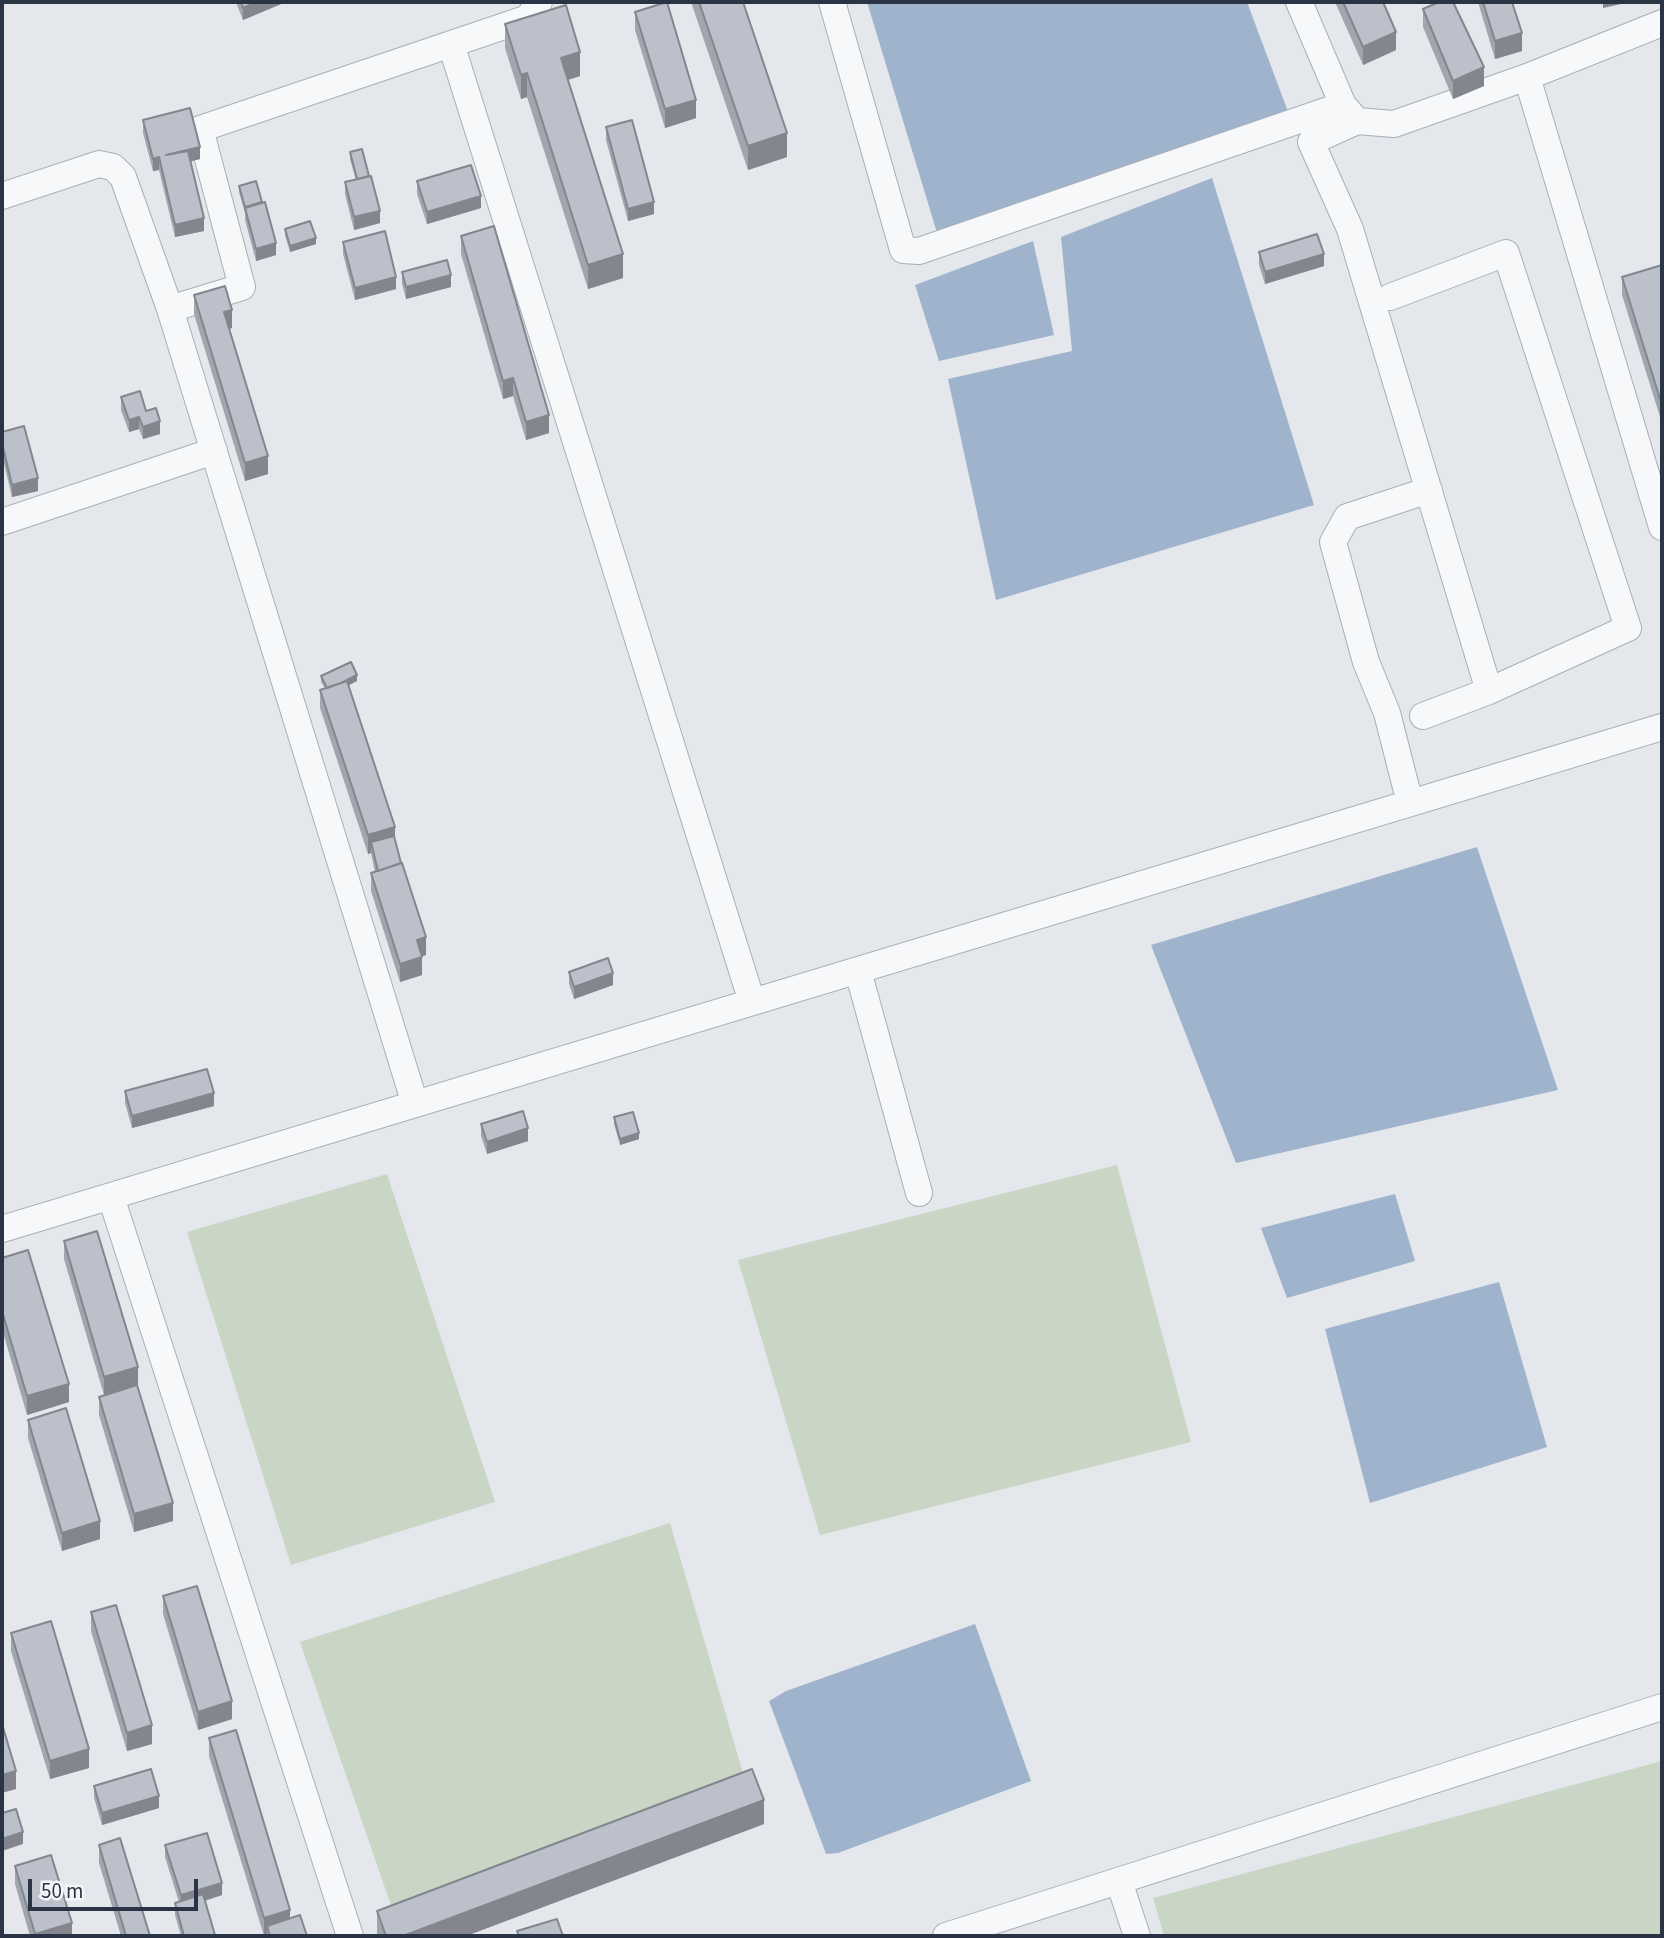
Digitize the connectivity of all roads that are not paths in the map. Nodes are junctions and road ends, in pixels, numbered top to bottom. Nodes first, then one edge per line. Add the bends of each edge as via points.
1 (539, 2) edge
2 (832, 2) edge
3 (1299, 2) edge
4 (1662, 23) edge
5 (451, 44) junction
6 (1527, 77) junction
7 (1350, 113) junction
8 (2, 196) edge
9 (1390, 297) dead end
10 (170, 309) junction
11 (214, 451) junction
12 (1654, 470) edge
13 (1429, 490) junction
14 (2, 522) edge
15 (1662, 527) edge
16 (1489, 691) junction
17 (1423, 716) dead end
18 (1662, 727) edge
19 (1410, 803) junction
20 (858, 971) junction
21 (752, 1003) junction
22 (415, 1104) junction
23 (919, 1193) dead end
24 (111, 1197) junction
25 (2, 1230) edge
26 (1662, 1707) edge
27 (1119, 1881) junction
28 (350, 1936) edge
29 (946, 1936) edge
30 (1137, 1936) edge

1 - 5 street via 528,18
2 - 7 street via 903,250 919,251
3 - 7 street
4 - 6 street
5 - 10 street via 200,129 242,287
5 - 21 street
6 - 7 street via 1394,124
6 - 12 street
7 - 13 street via 1311,142 1350,229
8 - 10 street via 99,164 113,167 124,177
9 - 16 street via 1506,253 1628,628
10 - 11 street
11 - 14 street
11 - 22 street
12 - 15 street
13 - 16 street
13 - 19 street via 1348,517 1334,542
16 - 17 street
18 - 19 street
19 - 20 street
20 - 21 street
20 - 23 street
21 - 22 street
22 - 24 street
24 - 25 street
24 - 28 street
26 - 27 street
27 - 29 street
27 - 30 street

